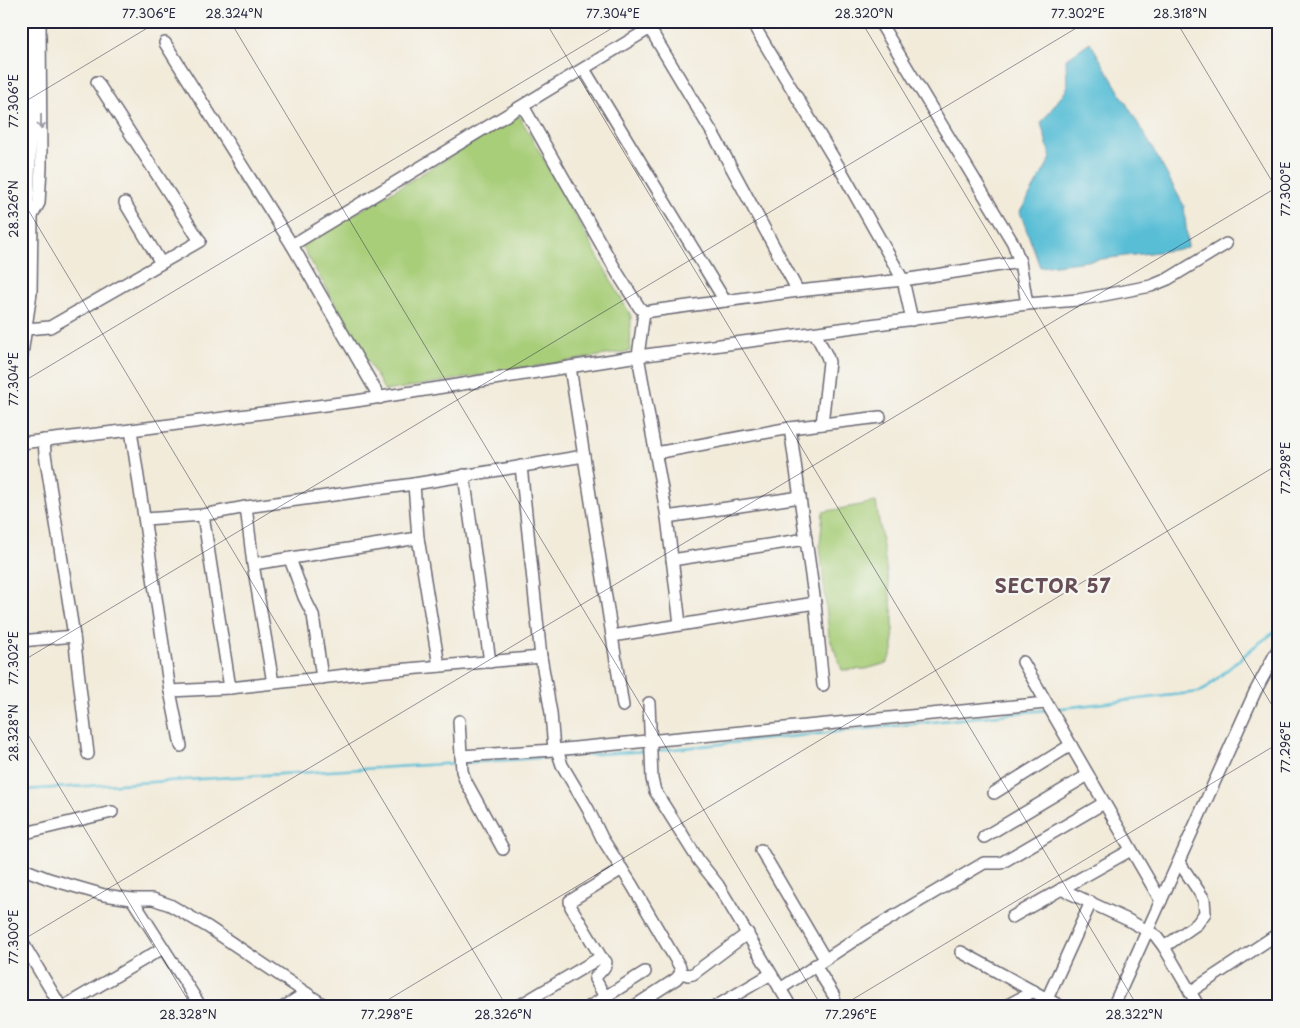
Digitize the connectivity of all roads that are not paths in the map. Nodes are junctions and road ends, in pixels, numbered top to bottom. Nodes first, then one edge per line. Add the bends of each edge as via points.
1 (31, 21) edge
2 (40, 21) edge
3 (662, 21) edge
4 (751, 21) edge
5 (879, 21) edge
6 (650, 29) junction
7 (165, 43) dead end
8 (584, 69) junction
9 (97, 82) dead end
10 (523, 106) junction
11 (126, 204) dead end
12 (32, 216) junction
13 (1226, 244) dead end
14 (292, 245) junction
15 (1020, 262) junction
16 (160, 263) junction
17 (903, 280) junction
18 (798, 291) junction
19 (725, 301) junction
20 (1026, 304) junction
21 (644, 312) junction
22 (912, 320) junction
23 (26, 328) junction
24 (815, 333) junction
25 (638, 356) junction
26 (21, 361) edge
27 (570, 367) junction
28 (380, 398) junction
29 (880, 416) dead end
30 (822, 424) junction
31 (790, 428) junction
32 (132, 430) junction
33 (44, 440) junction
34 (21, 443) edge
35 (656, 452) junction
36 (584, 456) junction
37 (521, 466) junction
38 (464, 474) junction
39 (414, 484) junction
40 (800, 497) junction
41 (246, 507) junction
42 (203, 515) junction
43 (667, 517) junction
44 (145, 519) junction
45 (418, 538) junction
46 (806, 539) junction
47 (290, 559) junction
48 (672, 560) junction
49 (253, 564) junction
50 (815, 602) junction
51 (680, 624) junction
52 (74, 636) junction
53 (612, 636) junction
54 (21, 641) edge
55 (1278, 650) edge
56 (541, 658) junction
57 (490, 662) junction
58 (1023, 662) dead end
59 (439, 666) junction
60 (322, 678) junction
61 (273, 683) junction
62 (823, 685) dead end
63 (230, 688) junction
64 (170, 690) junction
65 (649, 703) dead end
66 (623, 706) dead end
67 (1049, 708) junction
68 (459, 721) dead end
69 (1071, 745) junction
70 (181, 746) dead end
71 (652, 748) junction
72 (88, 754) dead end
73 (557, 754) junction
74 (462, 762) junction
75 (1088, 775) junction
76 (994, 793) dead end
77 (1104, 803) junction
78 (112, 812) dead end
79 (21, 834) edge
80 (984, 837) dead end
81 (502, 849) dead end
82 (761, 850) dead end
83 (1131, 850) junction
84 (1179, 862) junction
85 (21, 868) edge
86 (622, 869) junction
87 (1061, 889) junction
88 (132, 899) junction
89 (1161, 901) junction
90 (1091, 902) junction
91 (1012, 917) dead end
92 (1147, 931) junction
93 (748, 933) junction
94 (1279, 933) edge
95 (22, 942) edge
96 (1164, 947) junction
97 (163, 948) junction
98 (961, 952) dead end
99 (601, 957) junction
100 (820, 962) junction
101 (645, 972) dead end
102 (681, 973) junction
103 (771, 974) junction
104 (780, 989) junction
105 (1034, 992) junction
106 (1190, 992) junction
107 (306, 993) junction
108 (834, 996) dead end
109 (605, 997) junction
110 (1047, 999) junction
111 (534, 1002) edge
112 (730, 1003) edge
113 (1060, 1006) edge
114 (62, 1007) edge
115 (201, 1007) edge
116 (284, 1007) edge
117 (327, 1007) edge
118 (517, 1007) edge
119 (589, 1007) edge
120 (634, 1007) edge
121 (715, 1007) edge
122 (791, 1007) edge
123 (1004, 1007) edge
124 (1113, 1007) edge
125 (1199, 1007) edge

1 - 12 street via 28,206
2 -> 12 street via 39,203
3 - 6 street
4 - 17 street
5 - 15 street via 1013,243
6 - 8 street
6 - 18 street via 716,140
7 - 14 street
8 - 10 street
8 - 19 street
9 - 16 street via 200,241
10 - 14 street
10 - 21 street
11 - 16 street
12 - 23 street via 31,293
13 - 20 street via 1168,279 1150,286 1078,300
14 - 28 street
15 - 17 street
15 - 20 street
16 - 23 street via 50,326
17 - 18 street
17 - 22 street
18 - 19 street
19 - 21 street
20 - 22 street
21 - 25 street
22 - 24 street
23 - 26 street
24 - 25 street
24 - 30 street via 829,362
25 - 27 street
25 - 35 street
27 - 28 street
27 - 36 street
28 - 32 street
29 - 30 street
30 - 31 street
31 - 35 street
31 - 40 street
32 - 33 street
32 - 44 street
33 - 34 street
33 - 52 street
35 - 43 street
36 - 37 street
36 - 53 street
37 - 38 street
37 - 56 street
38 - 39 street
38 - 57 street
39 - 41 street
39 - 45 street
40 - 43 street
40 - 46 street
41 - 42 street
41 - 49 street
42 - 44 street
42 - 63 street
43 - 48 street
44 - 64 street
45 - 47 street
45 - 59 street
46 - 48 street
46 - 50 street
47 - 49 street
47 - 60 street via 313,615
48 - 51 street
49 - 61 street
50 - 51 street
50 - 62 street
51 - 53 street
52 - 54 street
52 - 72 street
53 - 66 street
55 - 84 street via 1251,700
56 - 57 street
56 - 73 street
57 - 59 street
58 - 67 street
59 - 60 street
60 - 61 street
61 - 63 street
63 - 64 street
64 - 70 street
65 - 71 street
67 - 69 street
67 - 71 street
68 - 74 street
69 - 75 street
69 - 76 street
71 - 73 street
71 - 93 street via 653,785 658,797
73 - 74 street
73 - 86 street
74 - 81 street via 470,792
75 - 77 street
75 - 80 street
77 - 83 street
77 - 100 street via 1001,863 979,866
78 - 79 street
82 - 100 street
83 - 87 street
83 - 89 street
84 - 89 street
84 - 96 street via 1204,899 1205,913 1198,924
85 - 88 street via 49,880
86 - 99 street via 570,901 570,907
86 - 102 street via 677,960
87 - 90 street
87 - 91 street
88 - 97 street
88 - 107 street via 153,899 175,908
89 - 92 street
90 - 92 street
90 - 110 street
92 - 96 street via 1155,935
92 - 124 street
93 - 102 street via 696,972 690,975
93 - 103 street
94 - 106 street
95 - 114 street
96 - 106 street
97 - 114 street
97 - 115 street
98 - 105 street
99 - 109 street via 606,965 595,979
99 - 111 street
100 - 104 street
100 - 108 street
101 - 109 street
102 - 120 street
103 - 104 street
103 - 112 street
104 - 122 street
105 - 110 street
105 - 123 street
106 - 125 street
107 - 116 street
107 - 117 street
109 - 119 street
110 - 113 street
111 - 118 street
112 - 121 street

